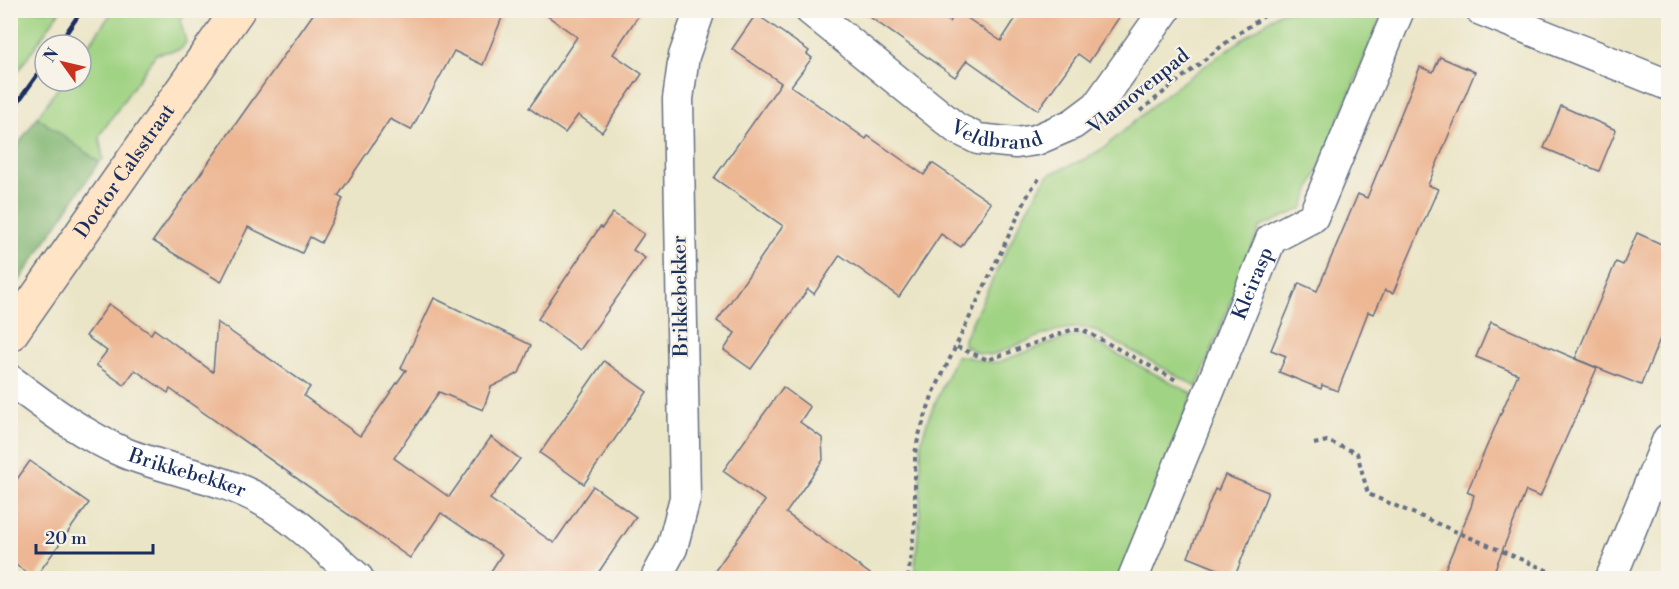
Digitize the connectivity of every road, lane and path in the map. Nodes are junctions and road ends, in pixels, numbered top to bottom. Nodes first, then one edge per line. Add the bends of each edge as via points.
1 (238, 10) edge
2 (700, 10) edge
3 (810, 10) edge
4 (1165, 10) edge
5 (1273, 10) edge
6 (1399, 10) edge
7 (1480, 10) edge
8 (1668, 86) edge
9 (1133, 117) dead end
10 (1036, 140) junction
11 (10, 334) edge
12 (957, 346) junction
13 (10, 380) edge
14 (1208, 397) junction
15 (1668, 439) edge
16 (1314, 444) dead end
17 (358, 579) edge
18 (656, 579) edge
19 (908, 579) edge
20 (1133, 579) edge
21 (1564, 579) edge
22 (1611, 579) edge

1 - 11 street, Doctor Calsstraat
2 - 18 street, Brikkebekker via 684,56 678,99 686,498 672,548
3 - 10 street, Veldbrand via 956,128 978,139 997,142
4 - 10 street, Veldbrand via 1097,106 1073,124
5 - 9 path, Vlamovenpad
6 - 14 street, Kleirasp via 1313,218 1270,239
7 - 8 street
10 - 12 path via 1047,171 1030,191
12 - 14 path via 988,360 1071,330 1083,330
12 - 19 path via 932,396 915,453 915,523
13 - 17 street, Brikkebekker via 94,437 125,453 262,501
14 - 20 street, Kleirasp
15 - 22 street
16 - 21 path via 1327,441 1358,453 1368,494

